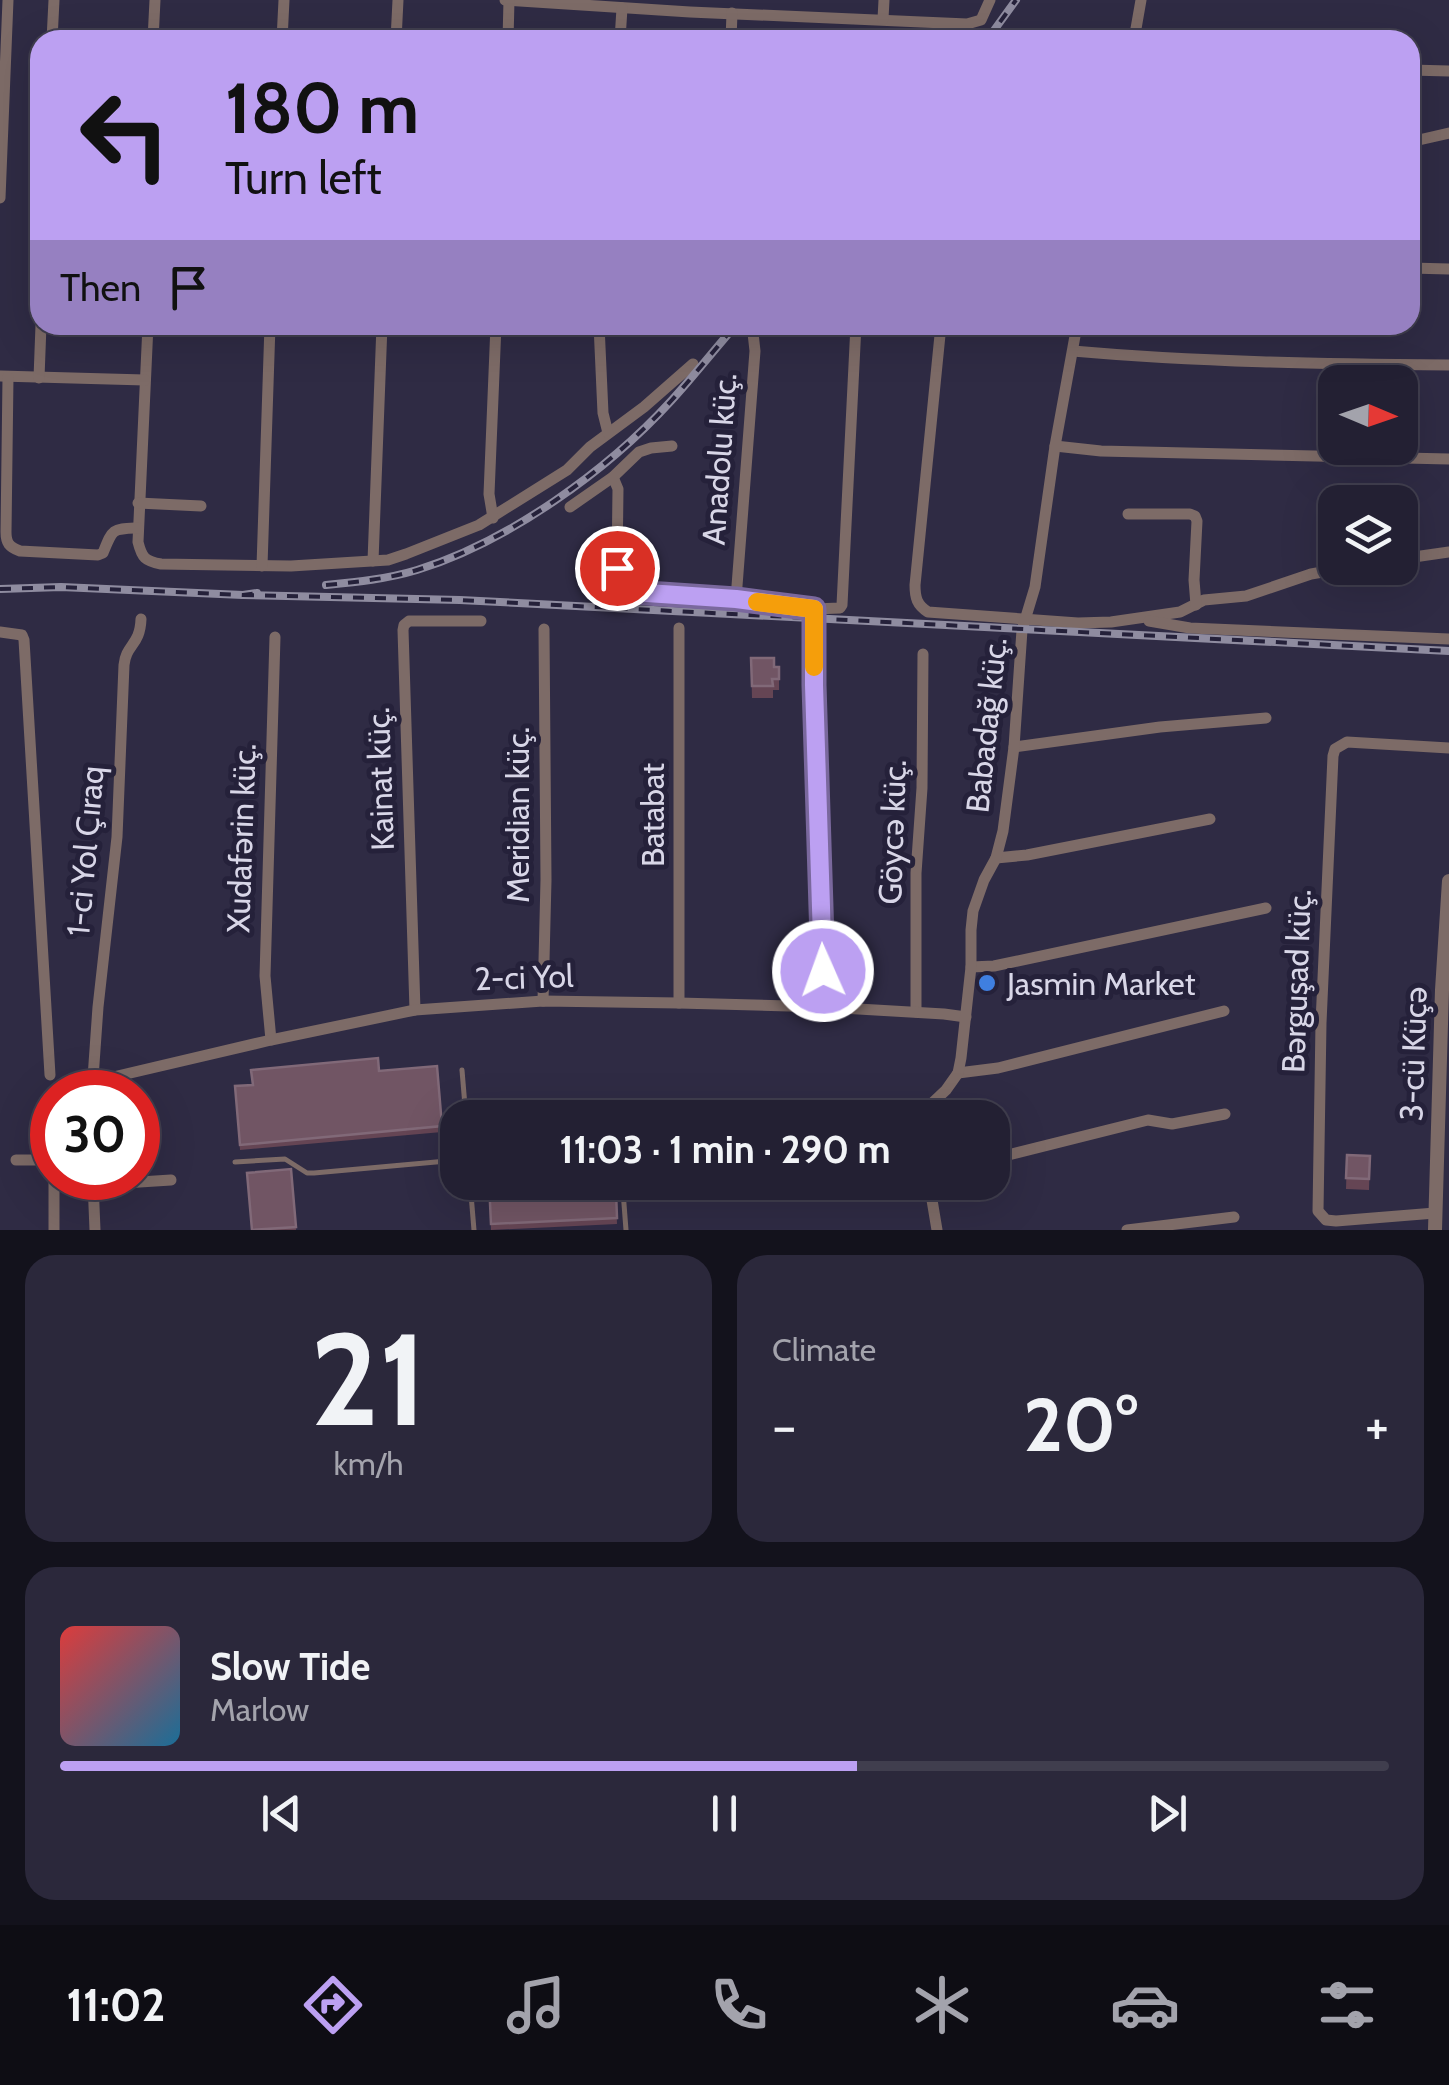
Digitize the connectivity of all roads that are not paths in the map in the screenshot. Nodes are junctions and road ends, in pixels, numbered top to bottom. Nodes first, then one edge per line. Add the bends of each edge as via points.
1 (8, 0) edge
2 (54, 0) edge
3 (154, 0) edge
4 (284, 0) edge
5 (398, 0) edge
6 (507, 0) edge
7 (787, 0) edge
8 (884, 0) edge
9 (990, 0) edge
10 (1140, 0) edge
11 (598, 3) edge
12 (690, 6) edge
13 (622, 8) junction
14 (732, 13) junction
15 (786, 16) junction
16 (883, 19) junction
17 (52, 30) edge
18 (153, 30) edge
19 (282, 30) edge
20 (396, 30) edge
21 (508, 30) edge
22 (621, 30) edge
23 (732, 30) edge
24 (1136, 30) edge
25 (1420, 70) edge
26 (1449, 71) edge
27 (1449, 134) edge
28 (1420, 140) edge
29 (0, 198) edge
30 (1420, 268) edge
31 (1449, 269) edge
32 (41, 335) edge
33 (147, 335) edge
34 (270, 335) edge
35 (382, 335) edge
36 (496, 335) edge
37 (599, 335) edge
38 (753, 335) edge
39 (856, 335) edge
40 (940, 335) edge
41 (1076, 335) edge
42 (1073, 351) junction
43 (692, 364) dead end
44 (1449, 365) edge
45 (4, 377) edge
46 (39, 378) junction
47 (145, 380) junction
48 (608, 433) junction
49 (672, 446) dead end
50 (1056, 446) junction
51 (1449, 458) edge
52 (614, 476) junction
53 (138, 504) junction
54 (201, 506) dead end
55 (570, 507) dead end
56 (1128, 514) dead end
57 (493, 518) junction
58 (138, 528) junction
59 (1449, 552) edge
60 (1418, 556) edge
61 (373, 561) junction
62 (262, 566) junction
63 (1318, 573) edge
64 (736, 599) junction
65 (1196, 605) junction
66 (814, 609) junction
67 (141, 619) dead end
68 (1134, 619) junction
69 (1026, 620) junction
70 (480, 621) dead end
71 (679, 628) dead end
72 (544, 629) dead end
73 (0, 632) edge
74 (275, 637) dead end
75 (1449, 638) edge
76 (924, 654) dead end
77 (1266, 718) dead end
78 (1014, 748) junction
79 (1449, 748) edge
80 (1210, 818) dead end
81 (996, 858) junction
82 (1449, 881) edge
83 (1266, 908) dead end
84 (970, 967) junction
85 (543, 1002) junction
86 (680, 1003) junction
87 (824, 1007) junction
88 (415, 1010) junction
89 (1224, 1011) dead end
90 (916, 1012) junction
91 (966, 1018) junction
92 (271, 1040) junction
93 (1446, 1055) edge
94 (50, 1070) edge
95 (94, 1070) edge
96 (157, 1070) edge
97 (462, 1070) dead end
98 (958, 1073) junction
99 (464, 1100) edge
100 (935, 1100) edge
101 (1225, 1114) dead end
102 (1010, 1154) edge
103 (16, 1160) dead end
104 (30, 1160) edge
105 (235, 1162) dead end
106 (440, 1162) edge
107 (160, 1180) edge
108 (171, 1180) dead end
109 (54, 1200) edge
110 (93, 1200) edge
111 (472, 1200) edge
112 (624, 1200) edge
113 (932, 1200) edge
114 (1435, 1213) junction
115 (1234, 1217) dead end
116 (54, 1230) edge
117 (94, 1230) edge
118 (474, 1230) edge
119 (626, 1230) edge
120 (937, 1230) edge
121 (1128, 1230) edge
122 (1435, 1230) edge

1 - 29 street
2 - 17 street
3 - 18 street
4 - 19 street
5 - 20 street
6 - 11 street
6 - 21 street
7 - 15 street
8 - 16 street
9 - 16 street via 976,24
10 - 24 street
11 - 13 street
12 - 13 street
12 - 14 street
13 - 22 street
14 - 15 street
14 - 23 street
15 - 16 street
25 - 26 street
27 - 28 street
30 - 31 street
32 - 46 street
33 - 47 street
34 - 62 street
35 - 61 street
36 - 57 street
37 - 48 street
38 - 64 street, Anadolu küç.
39 - 66 street via 842,605
40 - 69 street via 915,597 928,612
41 - 42 street, Babadağ küç.
42 - 44 street
42 - 50 street, Babadağ küç.
43 - 48 street
45 - 46 street
45 - 58 street via 10,547 98,555 111,532
46 - 47 street
47 - 53 street
48 - 57 street via 568,470
49 - 52 street via 639,452
50 - 51 street
50 - 69 street, Babadağ küç.
52 - 55 street
52 - 64 street via 622,587
53 - 54 street
53 - 58 street
56 - 65 street via 1195,516
57 - 61 street
58 - 62 street via 147,562
59 - 60 street
61 - 62 street
63 - 65 street
64 - 66 street
65 - 68 street
66 - 87 street
67 - 95 street, 1-ci Yol Çıraq via 124,665 117,837
68 - 69 street
68 - 75 street via 1190,628
69 - 78 street, Babadağ küç.
70 - 88 street, Kainat küç. via 409,621 402,630
71 - 86 street, Batabat
72 - 85 street, Meridian küç.
73 - 94 street via 24,640
74 - 92 street, Xudafərin küç. via 265,976
76 - 90 street, Göycə küç.
77 - 78 street
78 - 81 street, Babadağ küç.
79 - 114 street, Bərguşad küç. via 1347,742 1335,749 1316,1203 1321,1216 1336,1222
80 - 81 street
81 - 84 street, Babadağ küç. via 974,912
82 - 93 street, 3-cü Küçə via 1442,990
83 - 84 street
84 - 91 street, Babadağ küç.
85 - 86 street, 2-ci Yol
85 - 88 street, 2-ci Yol
86 - 87 street, 2-ci Yol
87 - 90 street, 2-ci Yol
88 - 92 street, 2-ci Yol
89 - 98 street
90 - 91 street, 2-ci Yol
91 - 98 street, Babadağ küç.
92 - 96 street, 2-ci Yol
93 - 114 street, 3-cü Küçə
97 - 99 lane
98 - 100 street
101 - 102 street via 1172,1124 1148,1120
103 - 104 street
105 - 106 lane via 285,1159 314,1173
107 - 108 street
109 - 116 street
110 - 117 street
111 - 118 lane
112 - 119 lane
113 - 120 street
114 - 122 street, 3-cü Küçə
115 - 121 street

